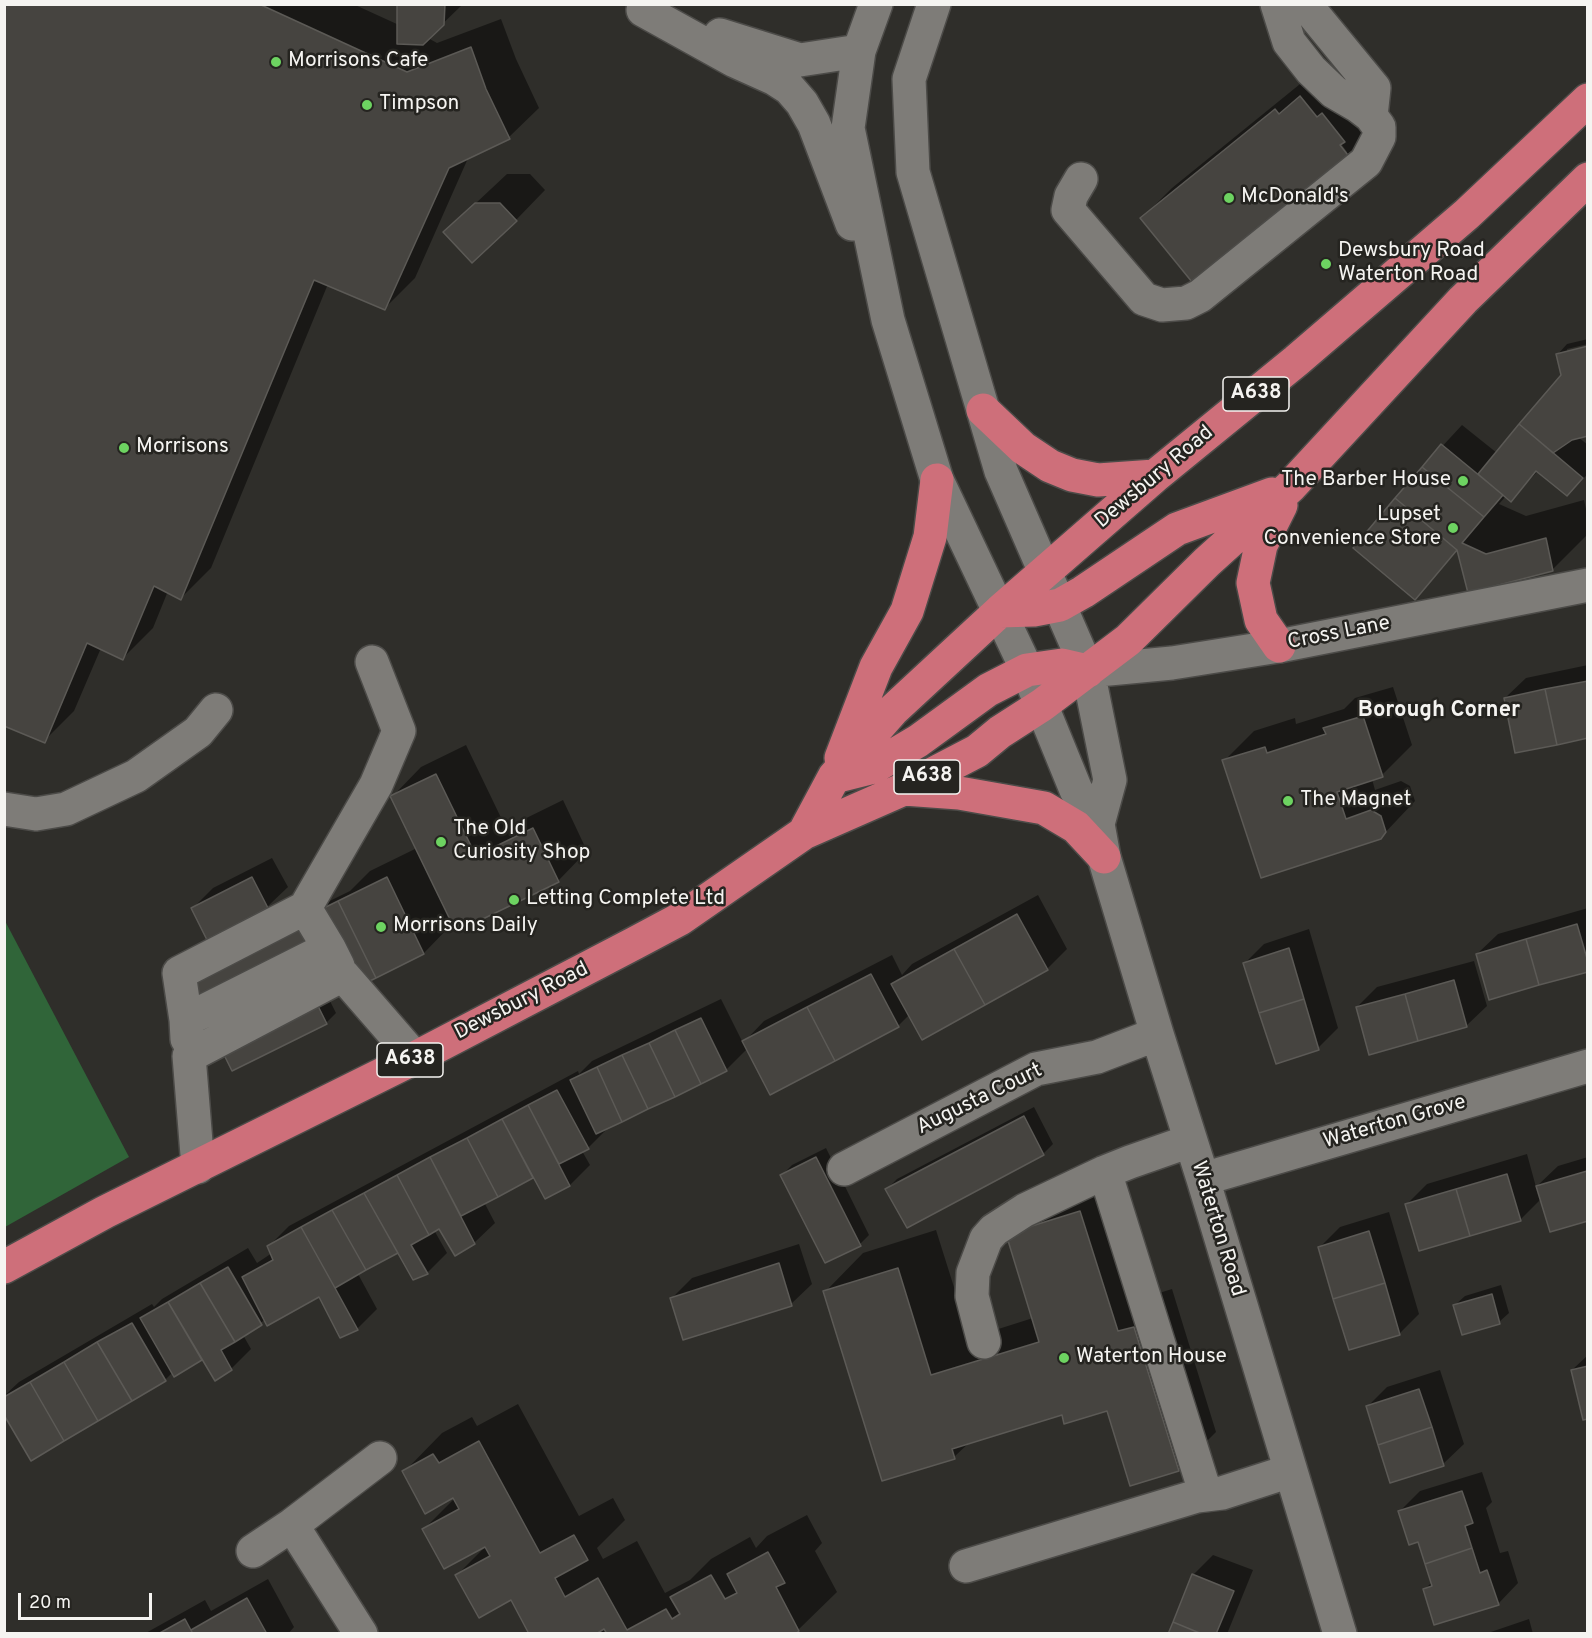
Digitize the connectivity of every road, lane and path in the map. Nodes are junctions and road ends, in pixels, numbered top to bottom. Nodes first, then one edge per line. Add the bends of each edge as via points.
1 (876, 4) edge
2 (934, 4) edge
3 (1277, 4) edge
4 (1305, 4) edge
5 (637, 7) edge
6 (859, 51) junction
7 (1587, 100) edge
8 (1371, 116) junction
9 (1081, 179) dead end
10 (1587, 179) edge
11 (888, 320) junction
12 (983, 410) junction
13 (1155, 476) junction
14 (937, 480) junction
15 (1290, 487) junction
16 (1044, 573) junction
17 (1587, 585) edge
18 (1060, 605) junction
19 (1000, 611) junction
20 (1279, 646) junction
21 (372, 662) dead end
22 (1027, 670) junction
23 (1088, 671) junction
24 (1042, 705) junction
25 (216, 710) dead end
26 (834, 777) junction
27 (904, 789) junction
28 (4, 809) edge
29 (1098, 824) junction
30 (804, 833) junction
31 (1104, 857) junction
32 (305, 908) junction
33 (336, 961) junction
34 (186, 1020) junction
35 (1156, 1034) junction
36 (189, 1056) junction
37 (415, 1058) junction
38 (1587, 1066) edge
39 (1190, 1141) junction
40 (198, 1167) junction
41 (844, 1170) dead end
42 (1105, 1172) junction
43 (1203, 1179) junction
44 (4, 1267) edge
45 (984, 1342) dead end
46 (380, 1458) dead end
47 (1290, 1471) junction
48 (1206, 1496) junction
49 (292, 1525) junction
50 (253, 1551) dead end
51 (966, 1566) dead end
52 (361, 1634) edge
53 (1340, 1634) edge

1 - 6 street
2 - 12 street, Waterton Road via 909,80 913,172
3 - 8 street via 1289,42 1311,70 1334,92
4 - 8 street via 1374,88
5 - 6 street via 800,60
5 - 11 street via 775,79 802,103 814,124
6 - 11 street via 849,128
7 - 13 highway, Dewsbury Road / A638 via 1467,214
8 - 9 street via 1379,127 1379,137 1366,162 1200,296 1186,303 1162,305 1144,299 1068,210
10 - 15 highway, Dewsbury Road / A638 via 1463,300
11 - 14 street, Waterton Road
12 - 13 highway via 1023,448 1072,476 1098,480
12 - 16 street, Waterton Road via 1001,471
13 - 16 highway, Dewsbury Road / A638
14 - 19 street, Waterton Road
14 - 26 highway via 930,537 907,611 876,667
15 - 18 highway via 1177,529
15 - 20 highway via 1260,545 1253,583 1261,620
15 - 23 highway, Dewsbury Road / A638 via 1128,640
16 - 18 street, Waterton Road
16 - 19 highway, Dewsbury Road / A638
17 - 20 street, Cross Lane
18 - 19 highway
18 - 23 street, Waterton Road
19 - 22 street, Waterton Road
19 - 26 highway, Dewsbury Road / A638 via 892,711
20 - 23 street, Cross Lane
21 - 32 street via 399,731 376,785
22 - 23 highway via 1062,665
22 - 24 street, Waterton Road
22 - 26 highway via 988,690 918,741 874,767
23 - 24 highway, Dewsbury Road / A638
23 - 29 street, Waterton Road via 1110,780
24 - 27 highway, Dewsbury Road / A638 via 977,751
24 - 29 street, Waterton Road via 1076,790
25 - 28 street via 198,732 136,776 66,809 36,813
26 - 30 highway, Dewsbury Road / A638
27 - 30 highway, Dewsbury Road / A638
27 - 31 highway via 958,793 1044,808 1077,827
29 - 31 street, Waterton Road
30 - 37 highway, Dewsbury Road / A638 via 680,919
31 - 35 street, Waterton Road
32 - 33 street
32 - 34 street via 179,973
33 - 34 street
33 - 36 street
33 - 37 street
34 - 36 street
35 - 39 street, Waterton Road
35 - 41 street, Augusta Court via 1097,1057 1036,1068
36 - 40 street
37 - 40 highway, Dewsbury Road / A638
38 - 43 street, Waterton Grove
39 - 42 street
39 - 43 street, Waterton Road
40 - 44 highway, Dewsbury Road / A638
42 - 45 street via 1008,1219 986,1239 973,1273 972,1296
42 - 48 street
43 - 47 street, Waterton Road
46 - 49 street
47 - 48 street
47 - 53 street, Waterton Road
48 - 51 street
49 - 50 street
49 - 52 street

